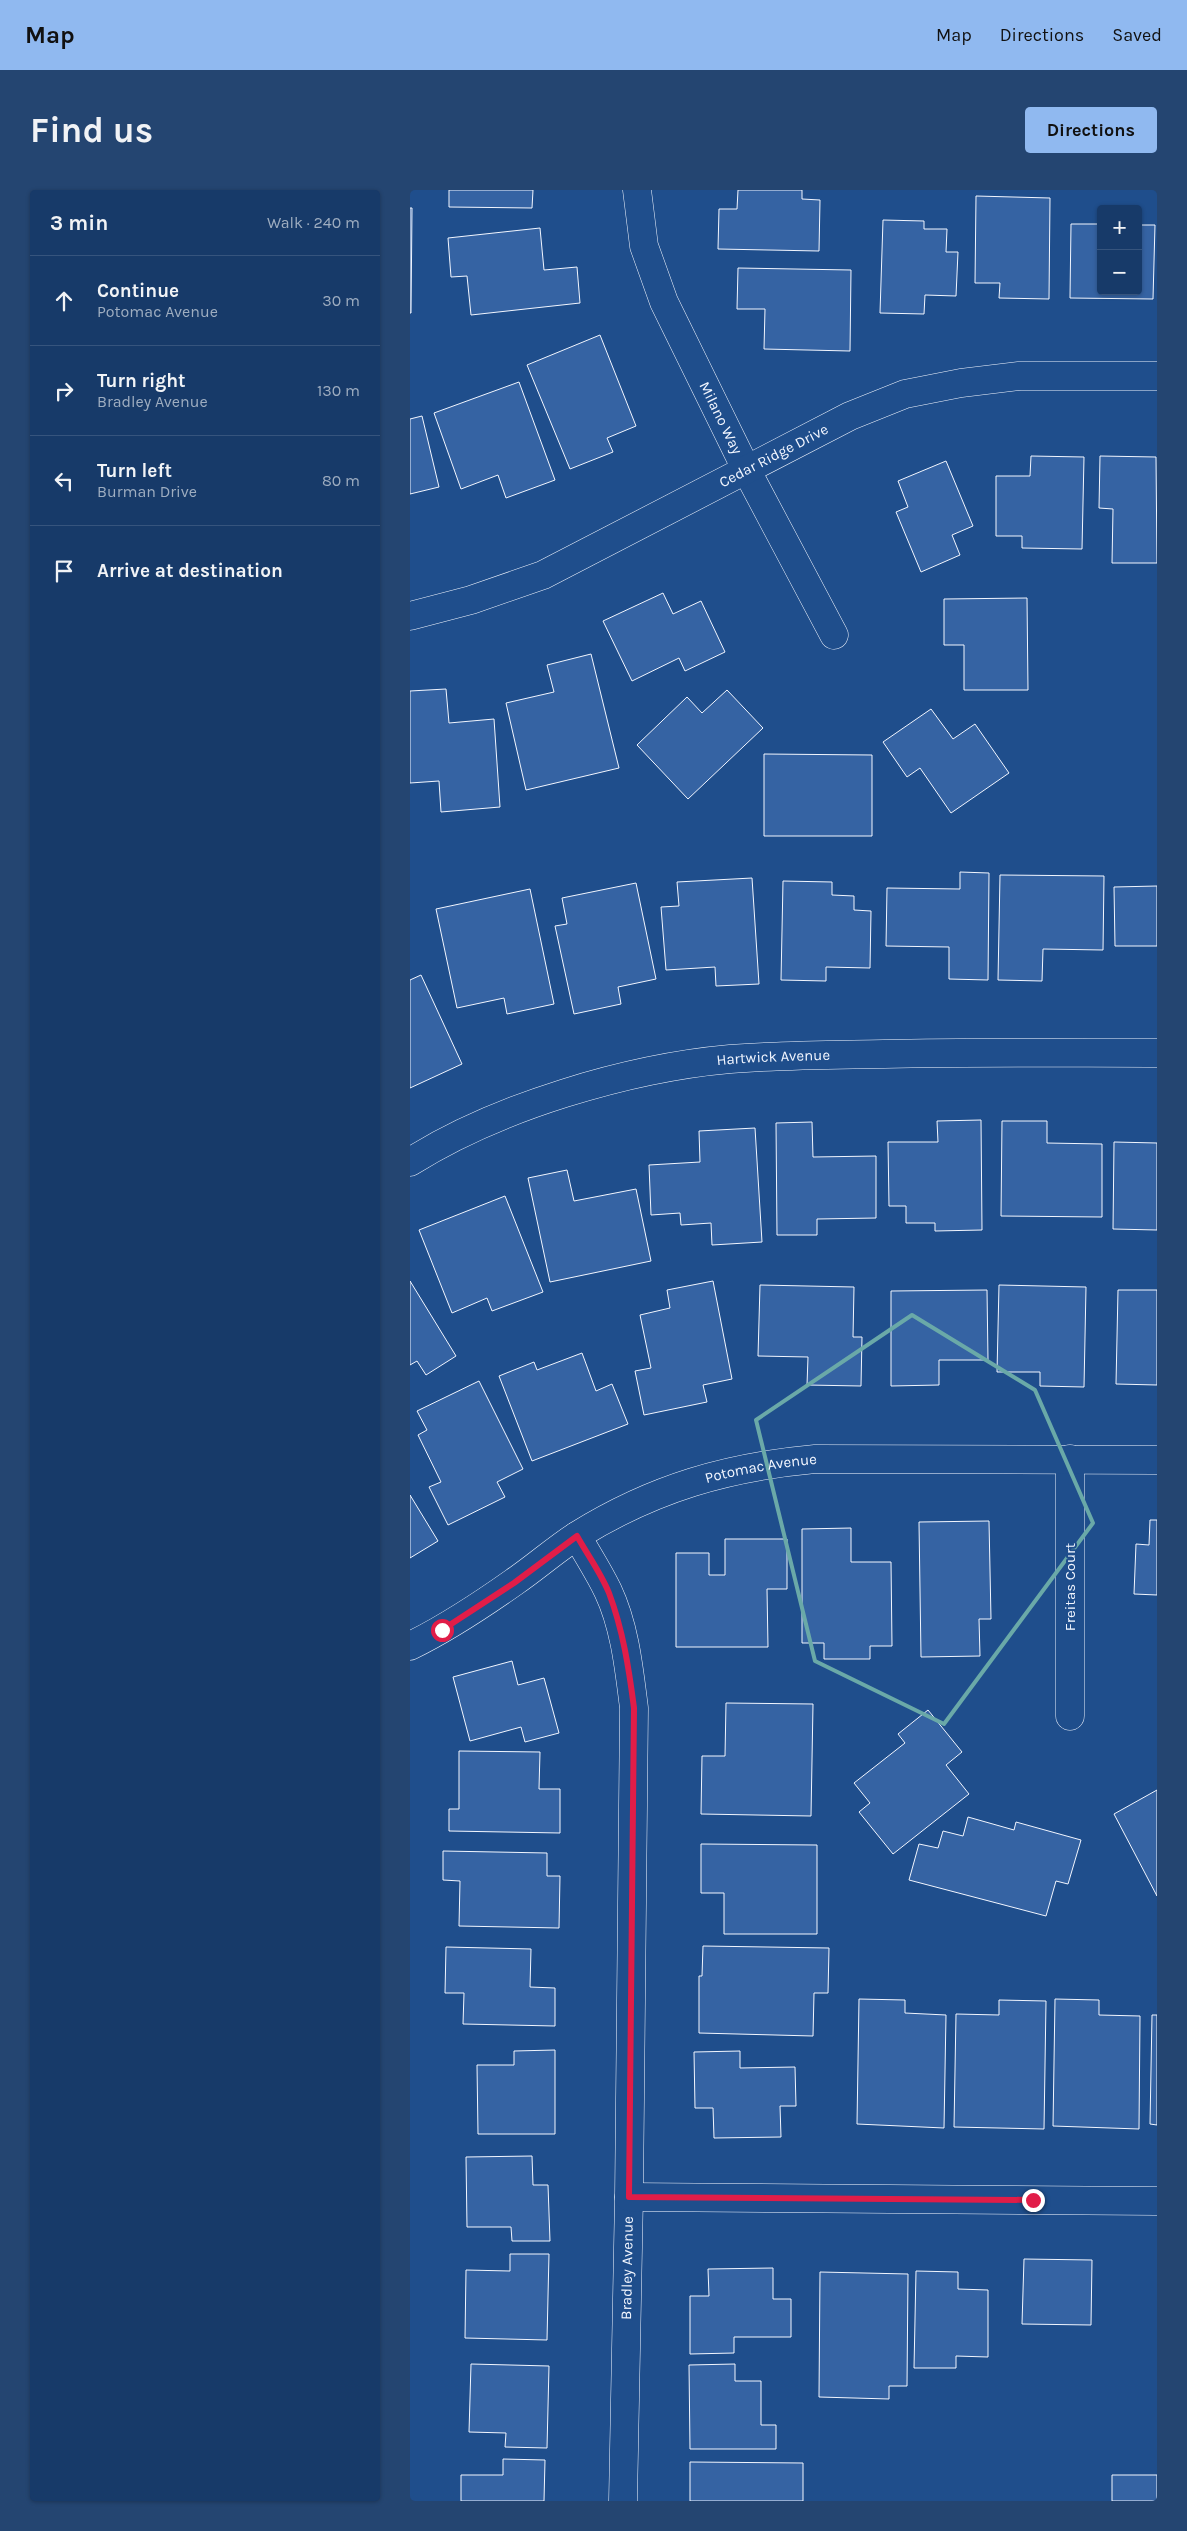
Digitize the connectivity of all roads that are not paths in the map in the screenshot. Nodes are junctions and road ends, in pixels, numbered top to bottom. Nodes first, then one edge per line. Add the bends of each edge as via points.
1 (637, 190) edge
2 (1157, 376) edge
3 (746, 471) junction
4 (410, 616) edge
5 (834, 635) dead end
6 (1157, 1053) edge
7 (410, 1162) edge
8 (1070, 1459) junction
9 (1157, 1460) edge
10 (577, 1536) junction
11 (410, 1646) edge
12 (1070, 1716) dead end
13 (629, 2197) junction
14 (1157, 2201) edge
15 (623, 2501) edge

1 - 3 street, Milano Way via 644,246 664,302
2 - 3 street, Cedar Ridge Drive via 1018,376 905,394 850,416
3 - 4 street, Cedar Ridge Drive via 543,575 471,600
3 - 5 street, Milano Way
6 - 7 street, Hartwick Avenue via 794,1056 729,1059 674,1067 537,1103 486,1122 431,1148
8 - 9 street, Potomac Avenue
8 - 10 street, Potomac Avenue via 815,1459 769,1463 664,1490
8 - 12 street, Freitas Court
10 - 11 street, Potomac Avenue via 514,1583 442,1630
10 - 13 street, Bradley Avenue via 608,1592 625,1652 634,1708
13 - 14 street
13 - 15 street, Bradley Avenue

